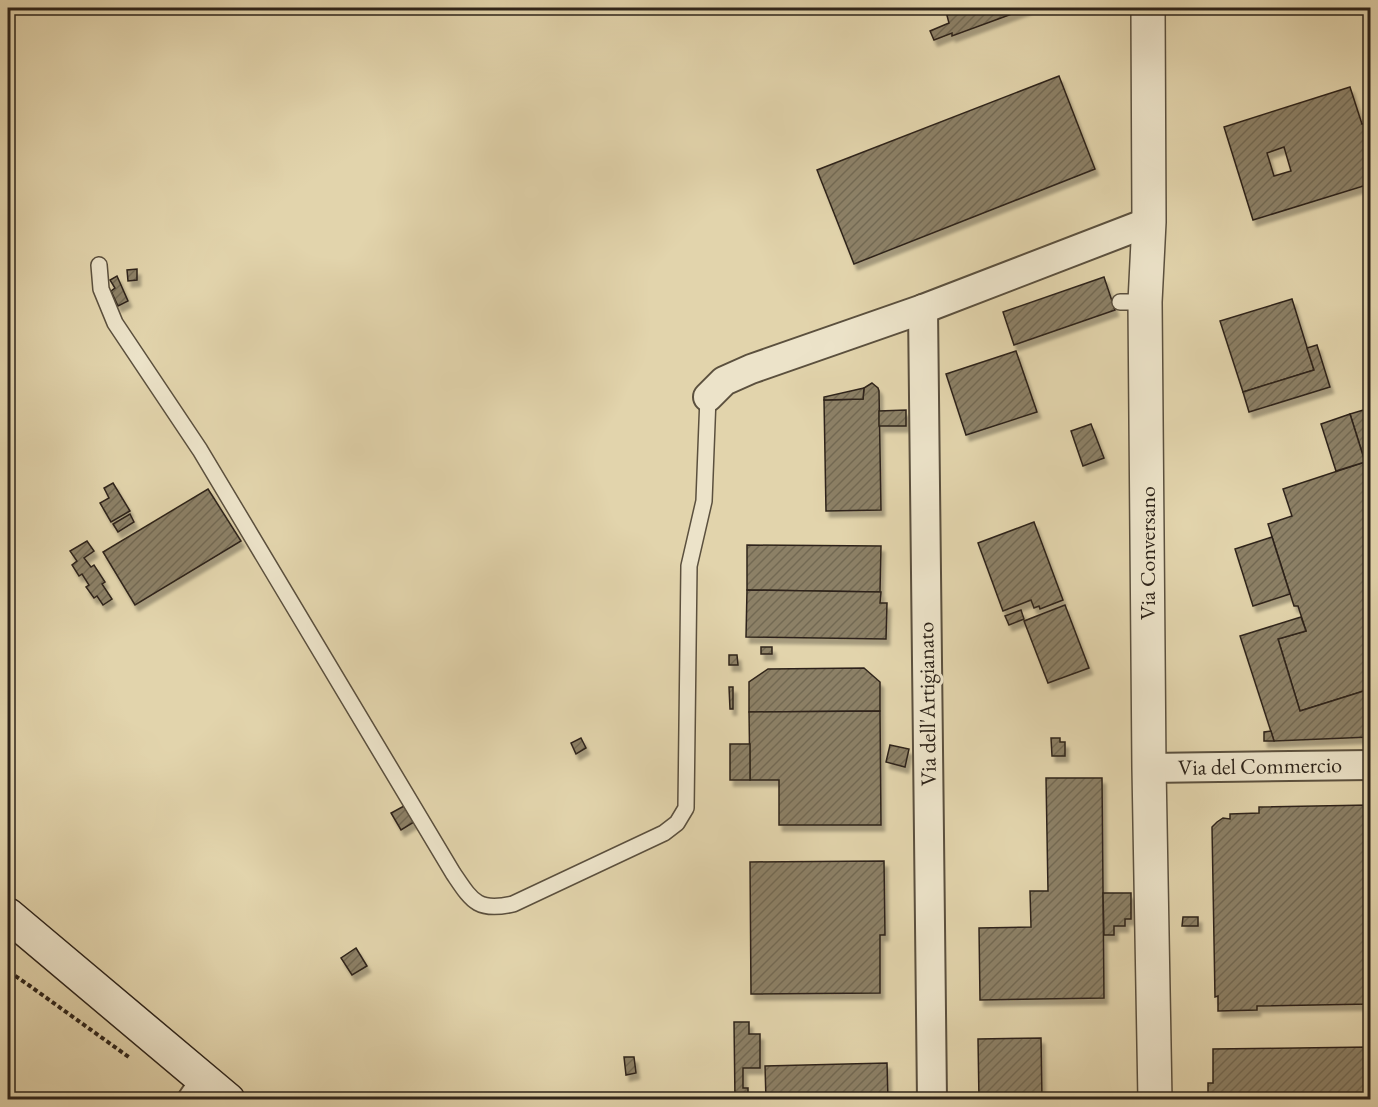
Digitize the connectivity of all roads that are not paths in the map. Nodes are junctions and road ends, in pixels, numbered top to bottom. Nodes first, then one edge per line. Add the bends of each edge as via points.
1 (1148, 8) edge
2 (1149, 222) junction
3 (99, 265) dead end
4 (923, 309) junction
5 (708, 397) joint
6 (1371, 765) edge
7 (1149, 768) junction
8 (8, 915) edge
9 (208, 1093) edge
10 (932, 1100) edge
11 (1155, 1100) edge

1 - 2 street, Via Conversano
2 - 4 street
2 - 7 street, Via Conversano via 1132,302
3 - 5 lane via 100,289 115,324 200,450 453,873 471,899 482,905 513,904 664,833 677,823 686,808 689,566 704,501
4 - 5 street via 750,369 724,381
4 - 10 street, Via dell'Artigianato
6 - 7 street, Via del Commercio
7 - 11 street, Via Conversano
8 - 9 street

